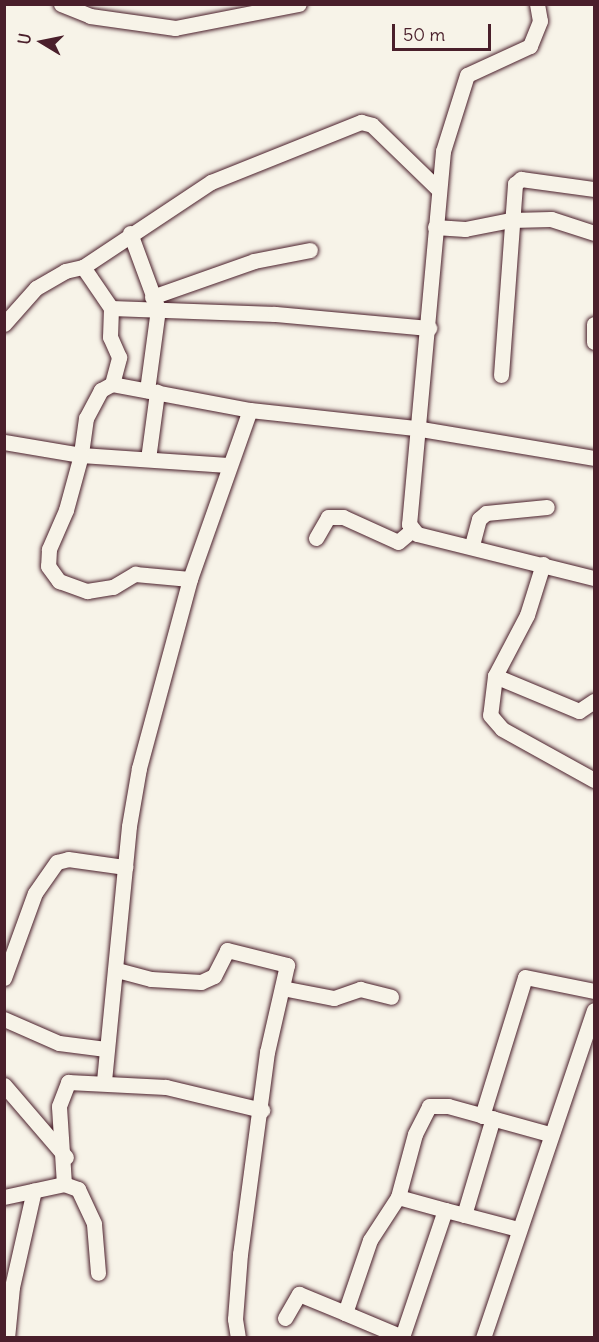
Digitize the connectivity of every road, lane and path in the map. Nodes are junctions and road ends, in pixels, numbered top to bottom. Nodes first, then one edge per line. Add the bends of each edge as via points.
1 (62, 4) edge
2 (298, 4) edge
3 (537, 4) edge
4 (438, 189) junction
5 (594, 189) edge
6 (511, 220) junction
7 (435, 227) junction
8 (130, 232) junction
9 (594, 233) edge
10 (310, 250) dead end
11 (82, 267) junction
12 (187, 285) junction
13 (155, 303) junction
14 (111, 308) junction
15 (192, 312) junction
16 (4, 324) edge
17 (594, 324) edge
18 (429, 328) junction
19 (594, 342) edge
20 (501, 375) dead end
21 (112, 384) junction
22 (152, 391) junction
23 (250, 410) junction
24 (415, 428) junction
25 (4, 442) edge
26 (81, 455) junction
27 (594, 458) edge
28 (148, 459) junction
29 (228, 465) junction
30 (547, 507) dead end
31 (411, 531) junction
32 (316, 538) dead end
33 (472, 545) junction
34 (543, 564) junction
35 (594, 578) edge
36 (190, 579) junction
37 (495, 676) junction
38 (594, 701) edge
39 (594, 780) edge
40 (125, 867) junction
41 (117, 970) junction
42 (4, 978) edge
43 (282, 988) junction
44 (594, 992) edge
45 (391, 997) dead end
46 (594, 1010) edge
47 (6, 1025) edge
48 (106, 1049) junction
49 (104, 1081) junction
50 (4, 1085) edge
51 (262, 1110) junction
52 (487, 1117) junction
53 (550, 1134) junction
54 (66, 1156) junction
55 (64, 1184) junction
56 (34, 1190) junction
57 (4, 1197) edge
58 (398, 1197) junction
59 (445, 1210) junction
60 (464, 1215) junction
61 (518, 1229) junction
62 (98, 1273) dead end
63 (345, 1314) junction
64 (285, 1318) dead end
65 (403, 1337) edge
66 (488, 1337) edge
67 (7, 1338) edge
68 (238, 1338) edge

1 - 2 street via 90,16 175,28
3 - 4 street via 540,21 530,46 467,75 460,86
4 - 7 street
4 - 8 street via 372,125 361,122 211,182
5 - 6 street via 521,179 515,183
6 - 7 street via 465,229
6 - 9 street via 551,219
6 - 20 street
7 - 18 street
8 - 11 street
8 - 13 street
10 - 12 street via 254,261
11 - 14 street
11 - 16 street via 65,271 36,288
12 - 13 street
12 - 15 street
13 - 14 street
13 - 15 street
13 - 22 street
14 - 21 street via 110,337 119,357
15 - 18 street via 275,314
17 - 19 street
18 - 24 street
21 - 22 street
21 - 26 street via 101,390 86,418
22 - 23 street
22 - 28 street
23 - 24 street
23 - 29 street
24 - 27 street
24 - 31 street via 408,507
25 - 26 street
26 - 28 street
26 - 36 street via 66,510 49,549 51,575 66,586 87,591 113,587 135,574
28 - 29 street
29 - 36 street
30 - 33 street via 486,513 479,519
31 - 32 street via 398,542 343,517 328,517
31 - 33 street
33 - 34 street
34 - 35 street
34 - 37 street via 527,615
36 - 40 street via 139,768
37 - 38 street via 579,711
37 - 39 street via 489,706 494,723
40 - 41 street
40 - 42 street via 75,859 57,862 35,893
41 - 43 street via 151,979 201,982 214,976 227,950 286,963
41 - 48 street
43 - 45 street via 334,998 360,989
43 - 51 street via 267,1052
44 - 52 street via 525,977
46 - 53 street
47 - 48 street via 59,1043
48 - 49 street
49 - 51 street via 166,1088
49 - 54 street via 76,1080 62,1090 59,1106
50 - 54 street
51 - 68 street via 236,1293
52 - 53 street
52 - 58 street via 429,1106 416,1134
52 - 60 street
53 - 61 street
54 - 55 street
55 - 56 street
55 - 62 street via 85,1198 94,1224
56 - 57 street
56 - 67 street via 12,1287
58 - 59 street
58 - 63 street via 370,1240
59 - 60 street
59 - 65 street
60 - 61 street
61 - 66 street
63 - 64 street via 299,1294
63 - 65 street

